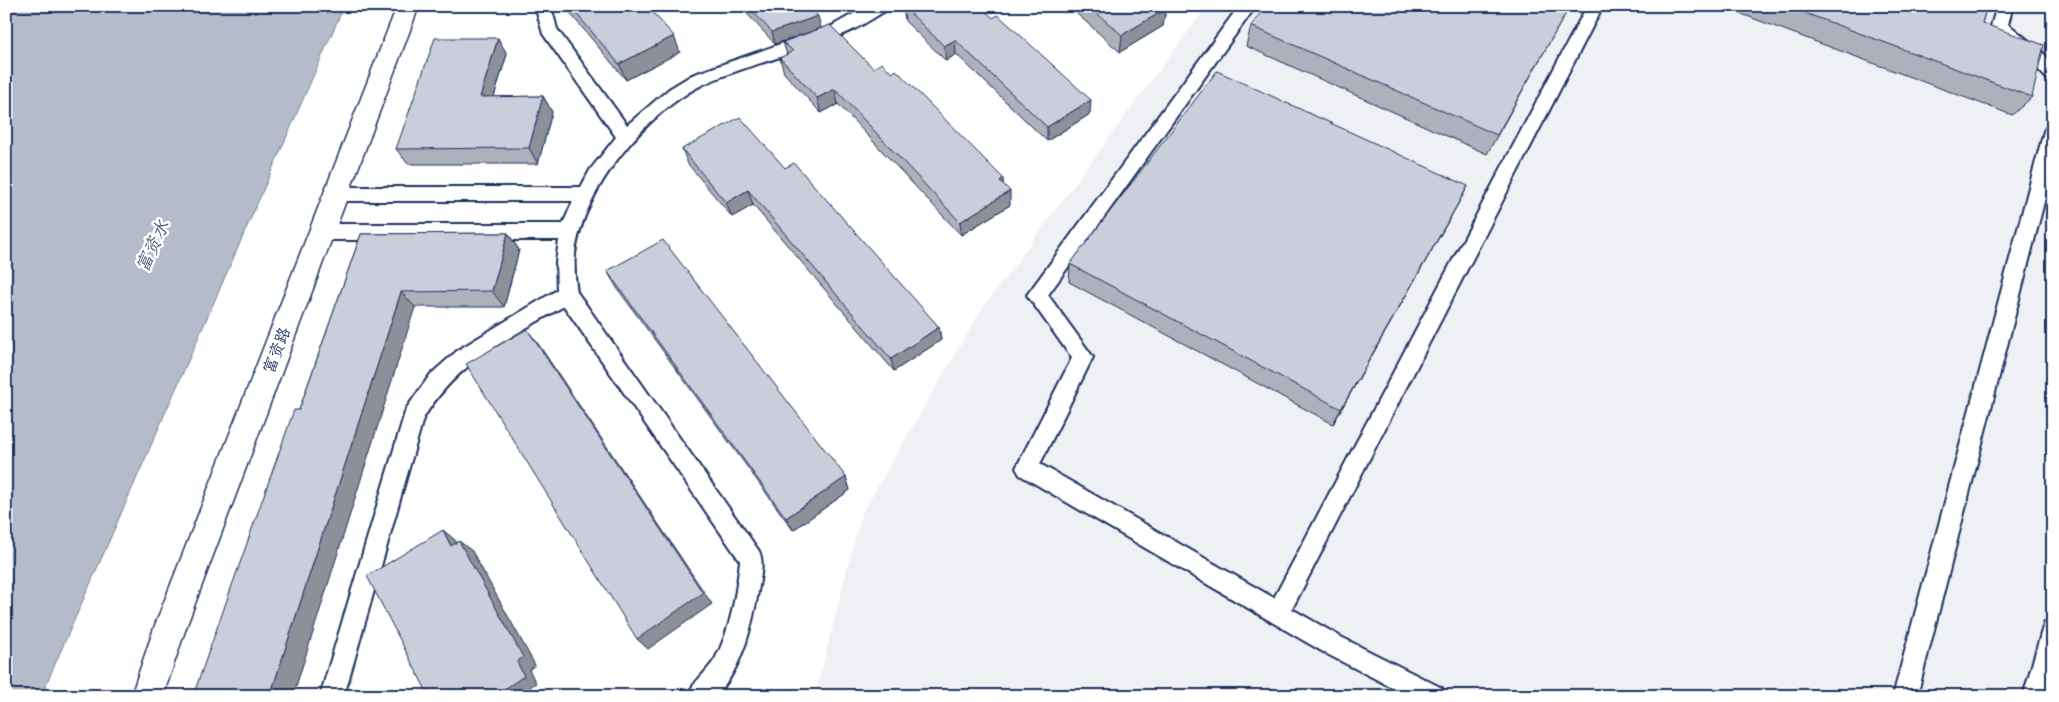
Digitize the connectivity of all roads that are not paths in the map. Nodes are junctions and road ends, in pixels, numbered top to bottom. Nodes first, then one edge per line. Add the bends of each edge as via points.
1 (408, 6) edge
2 (543, 6) edge
3 (881, 6) edge
4 (1248, 6) edge
5 (1595, 6) edge
6 (2005, 6) edge
7 (2053, 74) edge
8 (2053, 131) edge
9 (626, 137) junction
10 (336, 194) junction
11 (586, 194) junction
12 (322, 232) junction
13 (570, 232) junction
14 (567, 294) junction
15 (1278, 613) junction
16 (2053, 630) edge
17 (147, 696) edge
18 (332, 696) edge
19 (699, 696) edge
20 (1434, 696) edge
21 (1905, 696) edge
22 (2035, 696) edge

1 - 10 street, 富资路
2 - 9 lane via 550,30
3 - 9 lane via 838,30 698,80 662,104
4 - 15 lane via 1037,295 1083,357 1027,468
5 - 15 lane
6 - 7 lane via 1999,26
8 - 21 lane
9 - 11 lane
10 - 11 lane
10 - 12 street, 富资路
11 - 13 lane
12 - 13 lane
12 - 17 street, 富资路 via 171,625
13 - 14 lane via 566,252
14 - 18 lane via 451,367 413,416
14 - 19 lane via 751,559 746,603 729,654 718,675
15 - 20 lane
16 - 22 lane

